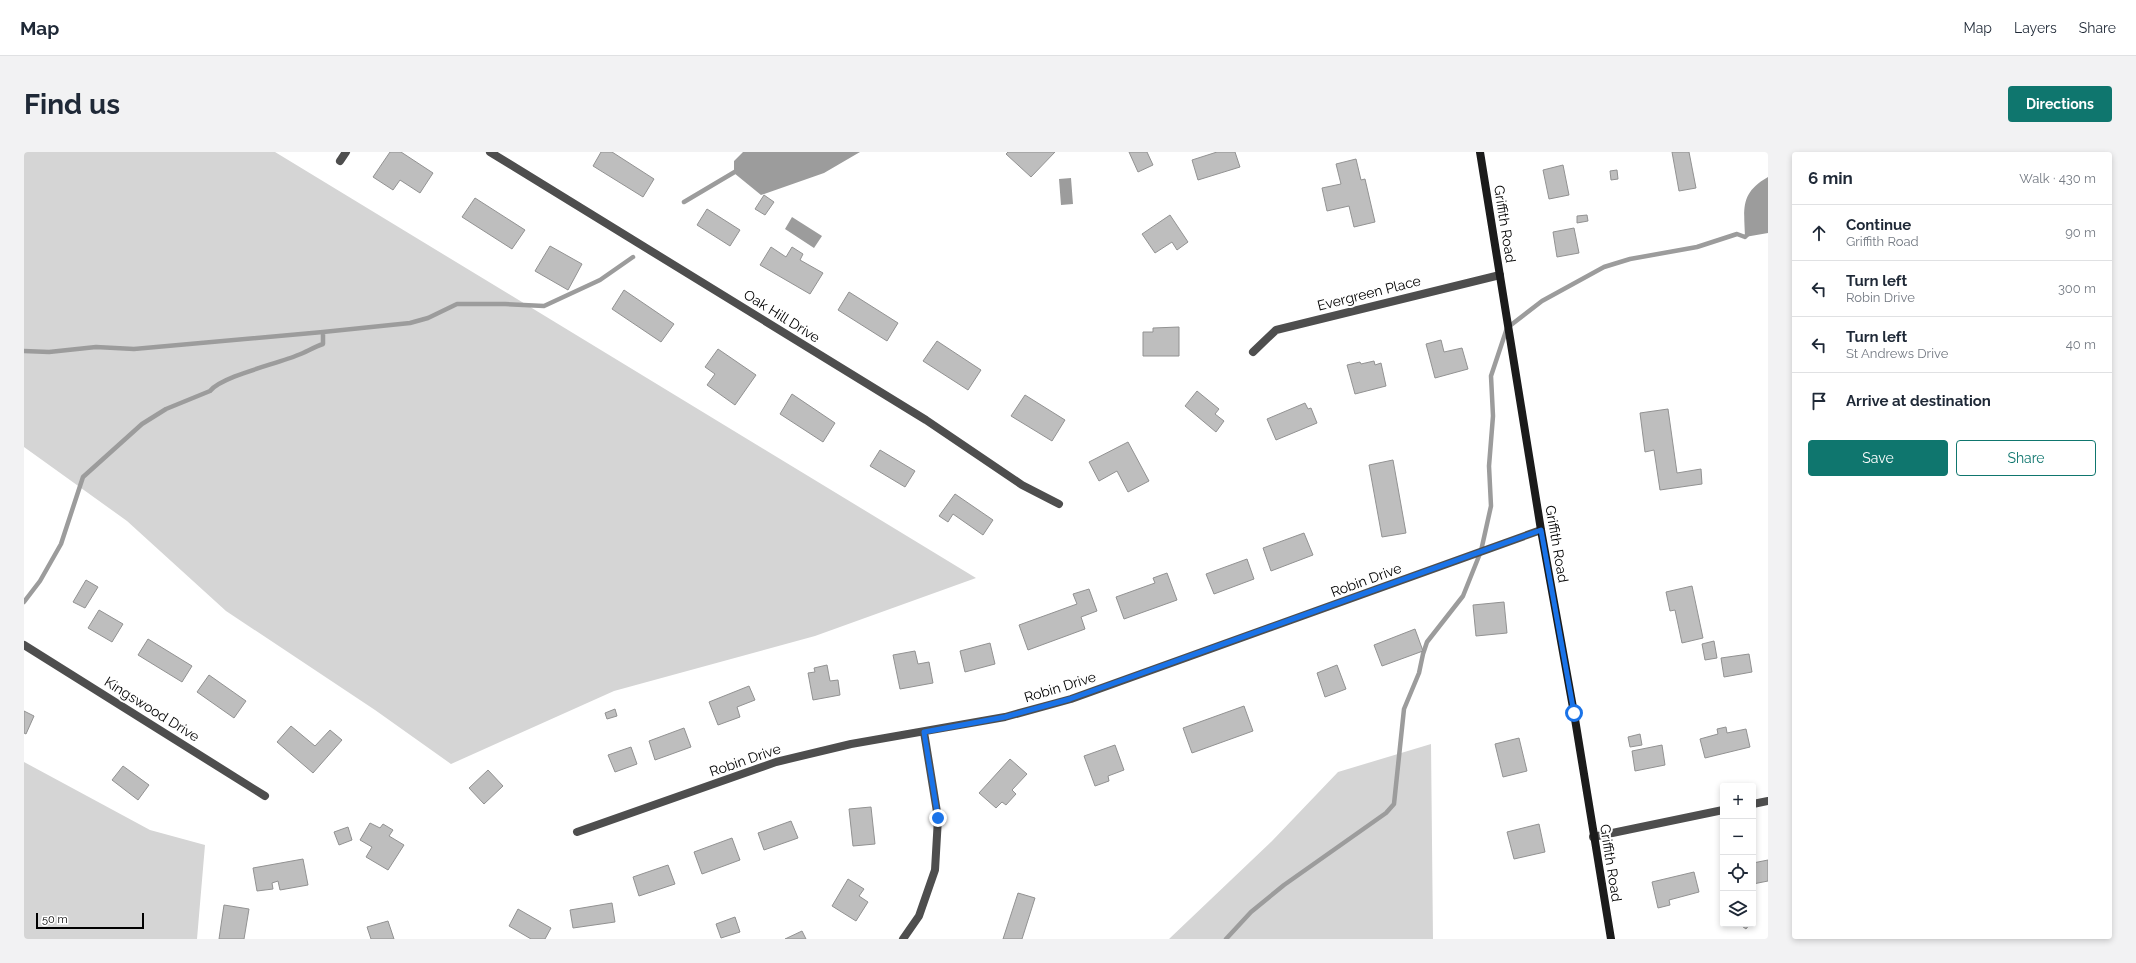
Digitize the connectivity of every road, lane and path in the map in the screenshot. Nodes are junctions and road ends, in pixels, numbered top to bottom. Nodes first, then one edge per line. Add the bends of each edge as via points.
1 (346, 152) edge
2 (490, 152) edge
3 (1480, 152) edge
4 (340, 161) dead end
5 (1500, 275) junction
6 (1253, 352) dead end
7 (1059, 504) dead end
8 (1541, 530) junction
9 (24, 645) edge
10 (924, 732) junction
11 (265, 796) dead end
12 (1768, 801) edge
13 (1756, 803) edge
14 (1720, 811) edge
15 (577, 832) dead end
16 (1593, 837) junction
17 (903, 939) edge
18 (1611, 939) edge

1 - 4 street
2 - 7 street, Oak Hill Drive via 926,420 1022,485
3 - 5 street, Griffith Road
5 - 6 street, Evergreen Place via 1276,330
5 - 8 street, Griffith Road
8 - 10 street, Robin Drive via 1070,699 1005,717
8 - 16 street, Griffith Road
9 - 11 street, Kingswood Drive
10 - 15 street, Robin Drive via 851,744 776,762
10 - 17 street via 938,818 935,870 919,916
12 - 13 street
14 - 16 street
16 - 18 street, Griffith Road

